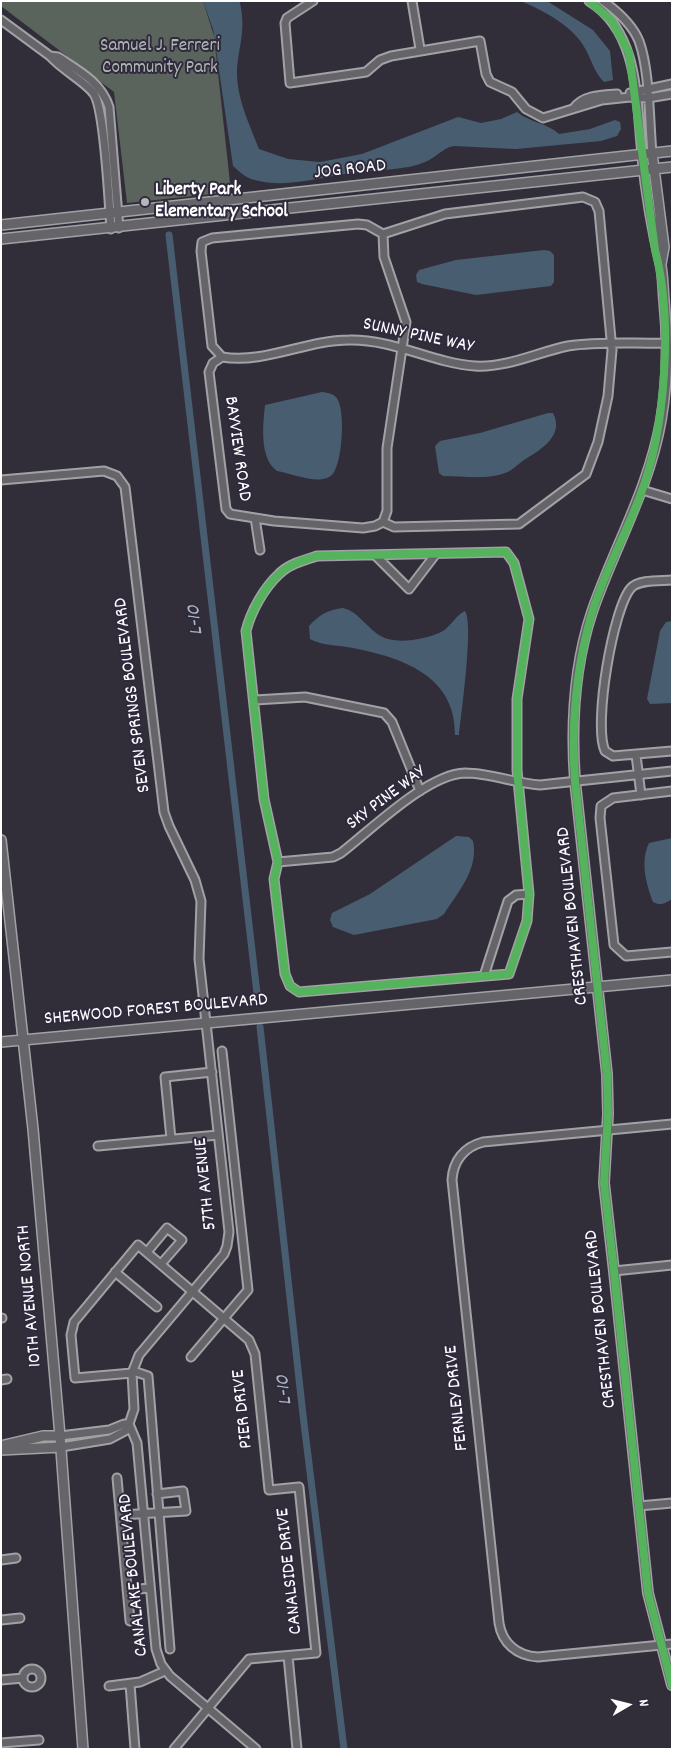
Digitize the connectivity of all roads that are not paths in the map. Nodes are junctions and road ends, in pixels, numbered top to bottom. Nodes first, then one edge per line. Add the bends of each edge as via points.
1 (313, 1) edge
2 (412, 1) edge
3 (589, 1) edge
4 (603, 1) edge
5 (1, 20) edge
6 (631, 28) junction
7 (620, 34) junction
8 (420, 49) junction
9 (642, 55) junction
10 (630, 58) junction
11 (672, 84) edge
12 (647, 88) junction
13 (672, 94) edge
14 (633, 95) junction
15 (648, 98) junction
16 (672, 151) edge
17 (652, 153) junction
18 (642, 154) junction
19 (672, 166) edge
20 (655, 168) junction
21 (644, 170) junction
22 (287, 194) junction
23 (289, 208) junction
24 (114, 213) junction
25 (1, 225) edge
26 (115, 228) junction
27 (383, 234) junction
28 (1, 239) edge
29 (661, 266) junction
30 (667, 343) junction
31 (612, 344) junction
32 (403, 347) junction
33 (222, 356) junction
34 (1, 480) edge
35 (642, 490) junction
36 (672, 499) edge
37 (256, 518) junction
38 (384, 522) junction
39 (260, 550) dead end
40 (435, 555) junction
41 (376, 556) junction
42 (672, 580) edge
43 (255, 700) junction
44 (672, 751) edge
45 (636, 755) junction
46 (672, 771) edge
47 (638, 775) junction
48 (575, 781) junction
49 (519, 784) junction
50 (420, 791) junction
51 (672, 791) edge
52 (641, 795) junction
53 (1, 840) edge
54 (278, 862) junction
55 (529, 894) junction
56 (672, 952) edge
57 (484, 976) junction
58 (672, 980) edge
59 (598, 987) junction
60 (206, 1023) junction
61 (25, 1040) junction
62 (1, 1042) edge
63 (222, 1050) dead end
64 (212, 1072) junction
65 (672, 1124) edge
66 (607, 1130) junction
67 (218, 1135) junction
68 (171, 1139) junction
69 (98, 1146) dead end
70 (147, 1252) junction
71 (161, 1264) junction
72 (672, 1265) edge
73 (614, 1271) junction
74 (115, 1272) junction
75 (193, 1291) junction
76 (157, 1307) dead end
77 (224, 1317) junction
78 (191, 1357) dead end
79 (133, 1372) junction
80 (129, 1424) junction
81 (60, 1436) junction
82 (1, 1446) edge
83 (60, 1447) junction
84 (1, 1450) edge
85 (117, 1478) dead end
86 (269, 1490) joint
87 (157, 1494) junction
88 (672, 1503) edge
89 (639, 1506) junction
90 (159, 1512) junction
91 (143, 1514) junction
92 (120, 1515) junction
93 (16, 1558) dead end
94 (1, 1560) edge
95 (150, 1588) junction
96 (127, 1590) junction
97 (20, 1618) dead end
98 (1, 1620) edge
99 (130, 1621) dead end
100 (672, 1644) edge
101 (662, 1645) junction
102 (170, 1649) dead end
103 (288, 1656) junction
104 (165, 1671) junction
105 (23, 1678) dead end
106 (1, 1680) edge
107 (130, 1684) junction
108 (672, 1685) edge
109 (109, 1686) dead end
110 (208, 1709) junction
111 (39, 1740) dead end
112 (1, 1743) edge
113 (83, 1749) edge
114 (135, 1749) edge
115 (174, 1749) edge
116 (256, 1749) edge
117 (298, 1749) edge

1 - 8 street via 284,23 290,83 366,72 380,60
2 - 8 street
3 - 7 street via 604,12
4 - 6 street
5 - 24 street via 50,56 58,57 97,84 106,98
6 - 7 street
6 - 9 street
7 - 10 street
8 - 14 street via 480,40 490,82 512,92 534,115 543,118 602,100
9 - 10 street
9 - 12 street
10 - 14 street
11 - 12 street
12 - 14 street
12 - 15 street
13 - 15 street
14 - 15 street
14 - 18 street
15 - 17 street
16 - 17 street, JOG ROAD
17 - 18 street, JOG ROAD
17 - 20 street, CRESTHAVEN BOULEVARD
18 - 21 street, CRESTHAVEN BOULEVARD
18 - 22 street, JOG ROAD
19 - 20 street, JOG ROAD
20 - 21 street, JOG ROAD
20 - 29 street, CRESTHAVEN BOULEVARD via 664,248
21 - 23 street, JOG ROAD
21 - 29 street, CRESTHAVEN BOULEVARD via 655,250
22 - 23 street
22 - 24 street, JOG ROAD
23 - 26 street, JOG ROAD
24 - 25 street, JOG ROAD
24 - 26 street
26 - 28 street, JOG ROAD
27 - 31 street via 445,214 583,198 595,202 599,211
27 - 32 street via 384,257 406,322
27 - 33 street via 358,224 212,238 202,242 212,346
29 - 30 street, CRESTHAVEN BOULEVARD
30 - 31 street, SUNNY PINE WAY
30 - 35 street, CRESTHAVEN BOULEVARD via 661,420
31 - 32 street, SUNNY PINE WAY via 567,347 499,364 477,366
31 - 38 street via 608,396 598,442 586,474 519,524 394,527
32 - 33 street, SUNNY PINE WAY via 366,340 343,340 261,356
32 - 38 street via 387,448 388,511
33 - 37 street, BAYVIEW ROAD via 213,363 209,372 226,510 230,514
34 - 60 street, SEVEN SPRINGS BOULEVARD via 104,471 117,476 125,487 164,812 195,880 201,901 200,959
35 - 36 street
35 - 48 street, CRESTHAVEN BOULEVARD via 592,613 585,639 574,706
37 - 38 street, BAYVIEW ROAD via 363,528
37 - 39 street
40 - 41 street
40 - 41 street via 409,589
40 - 49 street via 506,552 514,563 529,619 517,699
41 - 43 street via 318,556 279,573 250,617 246,631
42 - 45 street via 637,584 631,588 617,625 603,686 600,732 605,751 612,756
43 - 50 street via 305,697 384,713 392,722
43 - 54 street via 264,798
44 - 45 street
45 - 47 street
46 - 47 street, SKY PINE WAY
47 - 48 street, SKY PINE WAY
47 - 52 street
48 - 49 street, SKY PINE WAY
48 - 59 street, CRESTHAVEN BOULEVARD
49 - 50 street, SKY PINE WAY via 492,775 455,774
49 - 55 street
50 - 54 street, SKY PINE WAY via 341,854
51 - 52 street
52 - 56 street via 613,798 601,806 614,945 626,956
53 - 61 street, 10TH AVENUE NORTH
54 - 57 street via 274,879 285,974 290,986 299,992
55 - 57 street via 516,895 508,901
55 - 57 street via 527,921 509,974
58 - 59 street, SHERWOOD FOREST BOULEVARD
59 - 60 street, SHERWOOD FOREST BOULEVARD
59 - 66 street, CRESTHAVEN BOULEVARD via 608,1094
60 - 61 street, SHERWOOD FOREST BOULEVARD
60 - 64 street, 57TH AVENUE
61 - 62 street, SHERWOOD FOREST BOULEVARD
61 - 81 street, 10TH AVENUE NORTH
63 - 77 street via 248,1290
64 - 67 street, 57TH AVENUE
64 - 68 street via 165,1077
65 - 66 street
66 - 73 street, CRESTHAVEN BOULEVARD via 604,1183
66 - 101 street, FERNLEY DRIVE via 487,1141 473,1145 454,1166 452,1180 499,1623 503,1636 523,1655 538,1657
67 - 68 street
67 - 75 street, 57TH AVENUE via 228,1241 224,1254
68 - 69 street
70 - 71 street, PIER DRIVE
70 - 71 street via 167,1228 182,1240
70 - 74 street via 138,1245
71 - 75 street, PIER DRIVE
72 - 73 street
73 - 89 street, CRESTHAVEN BOULEVARD
74 - 76 street
74 - 79 street via 72,1326 74,1378
75 - 77 street, PIER DRIVE
75 - 79 street, 57TH AVENUE via 139,1355
77 - 78 street
77 - 86 street, PIER DRIVE via 246,1336 254,1349
79 - 80 street, 57TH AVENUE via 134,1409
79 - 87 street via 148,1376
80 - 81 street via 101,1432
80 - 83 street via 122,1433 103,1440
80 - 91 street, CANALAKE BOULEVARD via 136,1438
81 - 82 street via 43,1436
81 - 83 street, 10TH AVENUE NORTH
83 - 84 street
83 - 113 street, 10TH AVENUE NORTH
85 - 92 street
86 - 103 street, CANALSIDE DRIVE via 298,1487 316,1653
87 - 90 street
87 - 90 street via 183,1491 186,1511
88 - 89 street
89 - 101 street, CRESTHAVEN BOULEVARD via 648,1593
90 - 91 street
90 - 102 street
91 - 92 street
91 - 95 street, CANALAKE BOULEVARD
92 - 96 street
93 - 94 street
95 - 96 street
95 - 104 street, CANALAKE BOULEVARD via 156,1649
96 - 99 street
97 - 98 street
100 - 101 street
101 - 108 street, CRESTHAVEN BOULEVARD
103 - 110 street via 249,1659
103 - 117 street
104 - 107 street
104 - 110 street, CANALAKE BOULEVARD
105 - 106 street
107 - 109 street
107 - 114 street
110 - 115 street
110 - 116 street, CANALAKE BOULEVARD
111 - 112 street

